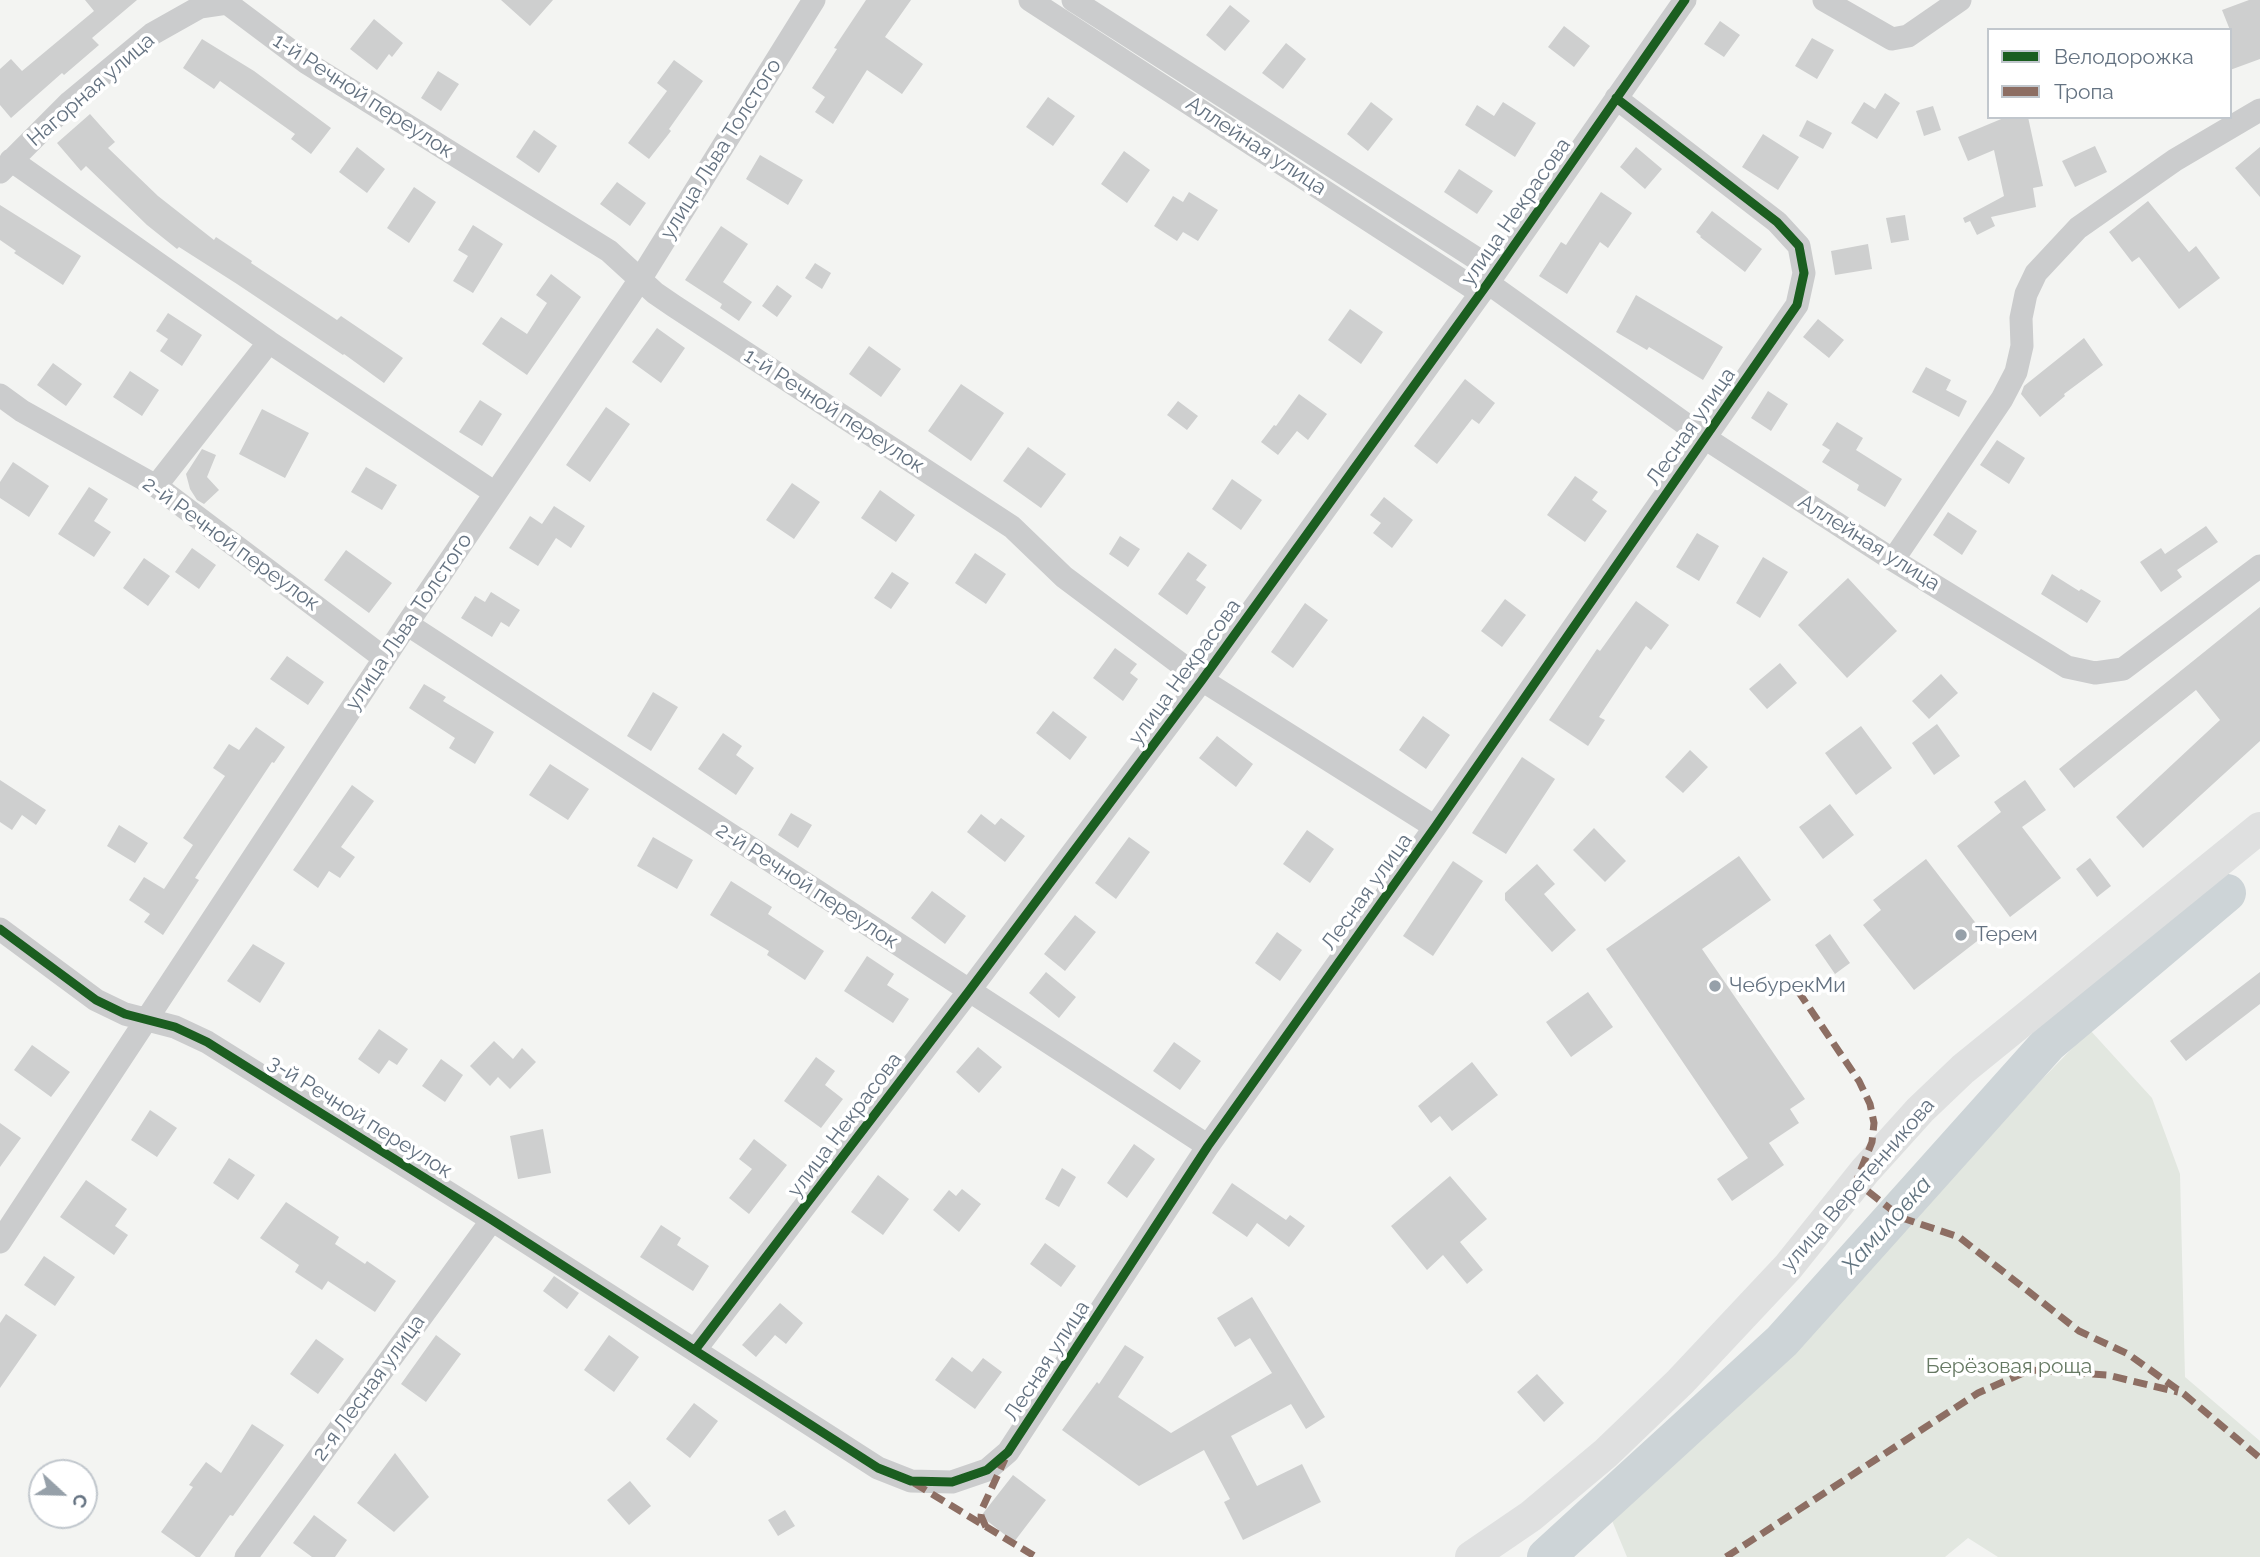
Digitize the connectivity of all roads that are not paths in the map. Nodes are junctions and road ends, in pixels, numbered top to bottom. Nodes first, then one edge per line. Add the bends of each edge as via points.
1 (814, 0) edge
2 (1030, 0) edge
3 (1073, 0) edge
4 (1685, 0) edge
5 (1824, 0) edge
6 (1960, 0) edge
7 (226, 2) edge
8 (1616, 99) junction
9 (2260, 110) edge
10 (6, 166) edge
11 (641, 278) junction
12 (1488, 282) junction
13 (269, 342) junction
14 (0, 395) edge
15 (1705, 438) junction
16 (156, 486) junction
17 (495, 493) junction
18 (1893, 560) junction
19 (2260, 566) edge
20 (407, 624) junction
21 (384, 658) junction
22 (1202, 680) junction
23 (1435, 827) junction
24 (2260, 828) edge
25 (0, 929) edge
26 (969, 991) junction
27 (148, 1020) junction
28 (1208, 1146) junction
29 (492, 1220) junction
30 (0, 1242) edge
31 (695, 1350) junction
32 (246, 1557) edge
33 (1471, 1557) edge

1 - 11 street, улица Льва Толстого
2 - 12 street, Аллейная улица
3 - 12 street, Аллейная улица
4 - 8 street, улица Некрасова
5 - 6 street via 1892,39 1908,36
7 - 10 street, Нагорная улица via 200,7 152,34 70,102
7 - 11 street, 1-й Речной переулок via 307,63 609,251
8 - 12 street, улица Некрасова
8 - 15 street, Лесная улица via 1777,222 1799,246 1804,273 1797,305
9 - 18 street via 2175,160 2078,228 2036,273 2021,318 2022,346 2016,372
10 - 13 street
11 - 17 street, улица Льва Толстого
11 - 22 street, 1-й Речной переулок via 674,306 1012,527 1064,577
12 - 15 street, Аллейная улица
12 - 22 street, улица Некрасова
13 - 16 street
13 - 17 street
14 - 16 street, 2-й Речной переулок
15 - 18 street, Аллейная улица
15 - 23 street, Лесная улица
16 - 21 street, 2-й Речной переулок
17 - 20 street, улица Льва Толстого
18 - 19 street, Аллейная улица via 2067,667 2095,673 2123,668
20 - 21 street, улица Льва Толстого
20 - 26 street, 2-й Речной переулок
21 - 27 street, улица Льва Толстого
22 - 23 street, 1-й Речной переулок
22 - 26 street, улица Некрасова
23 - 28 street, Лесная улица
24 - 33 main road, улица Веретенникова via 1963,1069 1874,1161 1788,1267 1680,1382 1542,1507
25 - 27 street, 3-й Речной переулок via 96,1000
26 - 28 street, 2-й Речной переулок
26 - 31 street, улица Некрасова
27 - 29 street, 3-й Речной переулок via 207,1042
27 - 30 street, улица Льва Толстого
28 - 31 street, Лесная улица via 1008,1452 987,1470 952,1482 911,1481 878,1468
29 - 31 street, 3-й Речной переулок
29 - 32 street, 2-я Лесная улица

